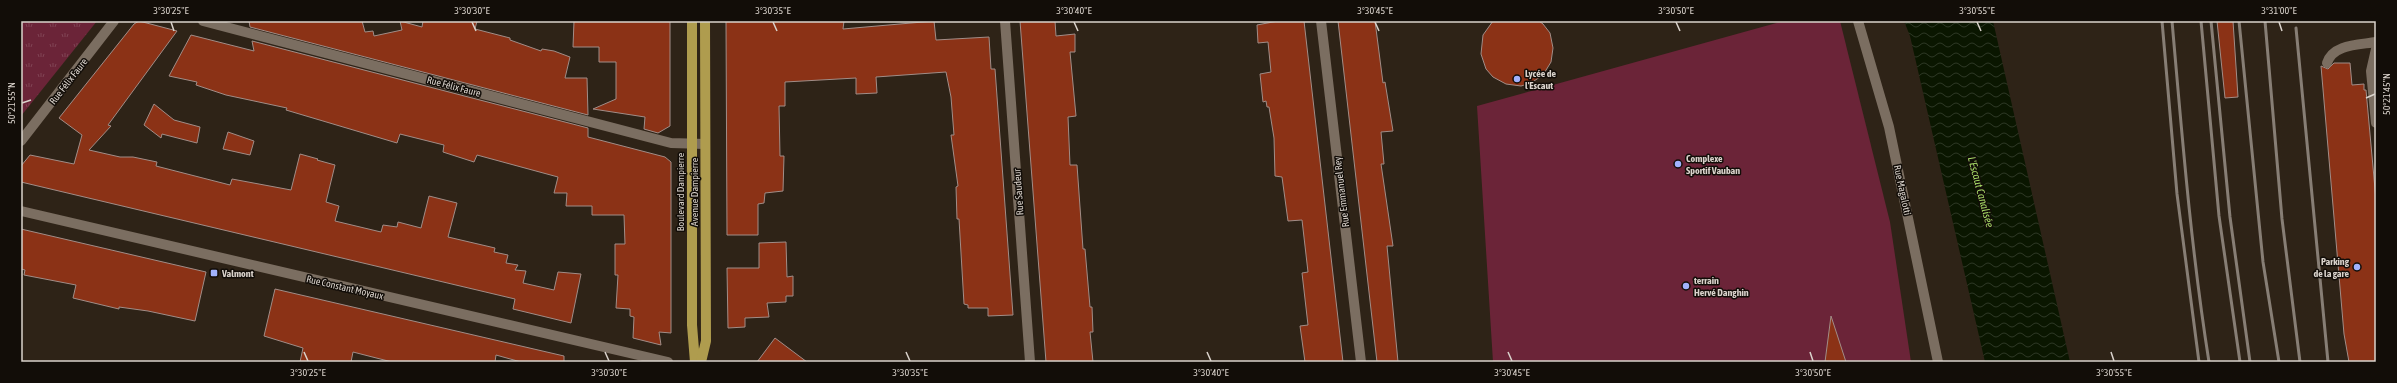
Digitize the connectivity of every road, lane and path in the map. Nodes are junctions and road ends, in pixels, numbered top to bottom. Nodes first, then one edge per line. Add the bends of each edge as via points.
1 (114, 21) edge
2 (203, 21) edge
3 (692, 21) edge
4 (705, 21) edge
5 (1005, 21) edge
6 (1321, 21) edge
7 (1858, 21) edge
8 (2376, 42) edge
9 (2376, 49) edge
10 (2327, 63) dead end
11 (2376, 123) edge
12 (21, 141) edge
13 (692, 144) junction
14 (706, 144) junction
15 (21, 211) edge
16 (668, 362) edge
17 (696, 362) edge
18 (702, 362) edge
19 (1030, 362) edge
20 (1360, 362) edge
21 (1938, 362) edge

1 - 12 street, Rue Félix Faure
2 - 13 street, Rue Félix Faure via 671,143
3 - 13 main road, Boulevard Dampierre
4 - 14 main road, Avenue Dampierre
5 - 19 street, Rue Saudeur
6 - 20 street, Rue Emmanuel Rey
7 - 21 street, Rue Magalotti via 1889,127
8 - 10 street via 2335,50
9 - 11 street via 2371,71
13 - 14 street, Rue Félix Faure
13 - 17 main road, Boulevard Dampierre via 692,325
14 - 18 main road, Avenue Dampierre via 706,341
15 - 16 street, Rue Constant Moyaux

